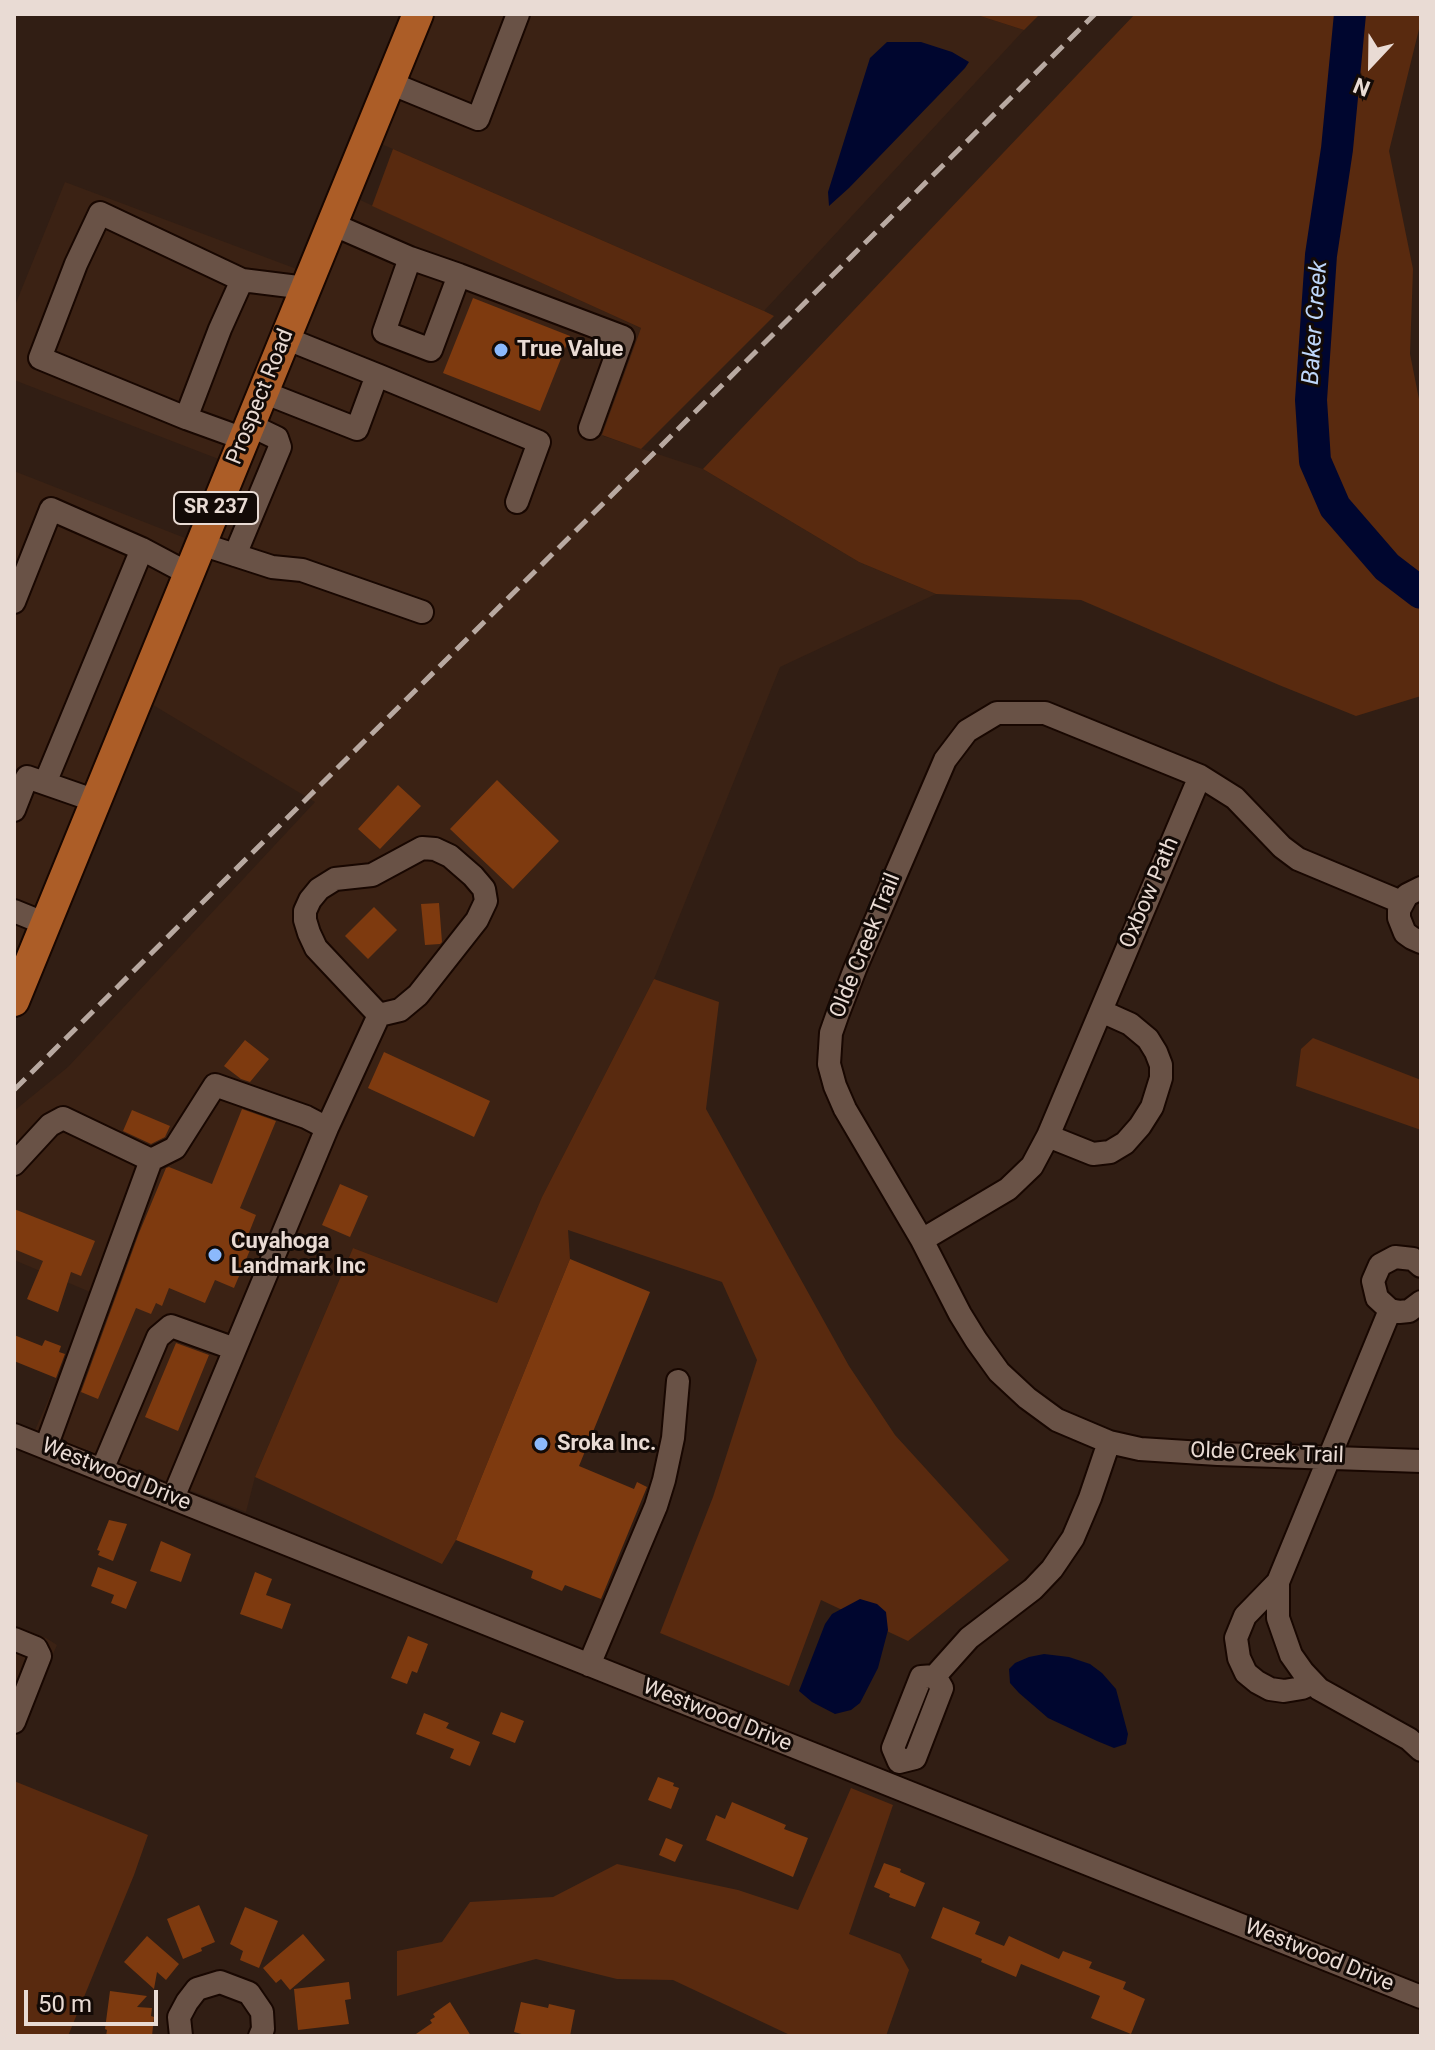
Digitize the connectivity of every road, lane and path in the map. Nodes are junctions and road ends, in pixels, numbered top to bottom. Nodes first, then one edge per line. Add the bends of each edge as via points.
1 (418, 14) edge
2 (518, 14) edge
3 (390, 83) junction
4 (332, 224) junction
5 (410, 258) junction
6 (459, 275) junction
7 (242, 280) junction
8 (306, 288) junction
9 (285, 338) junction
10 (377, 375) junction
11 (263, 392) junction
12 (186, 418) junction
13 (590, 428) dead end
14 (247, 432) junction
15 (517, 502) dead end
16 (201, 544) junction
17 (142, 549) junction
18 (235, 555) junction
19 (189, 574) junction
20 (14, 602) edge
21 (422, 612) dead end
22 (1200, 776) junction
23 (45, 783) junction
24 (16, 800) edge
25 (96, 801) junction
26 (1421, 888) edge
27 (1401, 902) junction
28 (14, 911) edge
29 (46, 924) junction
30 (1421, 942) edge
31 (14, 1001) edge
32 (1101, 1011) junction
33 (379, 1015) junction
34 (327, 1128) junction
35 (1048, 1136) junction
36 (151, 1160) junction
37 (14, 1164) edge
38 (922, 1240) junction
39 (1421, 1266) edge
40 (1421, 1302) edge
41 (1390, 1310) junction
42 (235, 1349) junction
43 (678, 1381) dead end
44 (14, 1435) edge
45 (1109, 1442) junction
46 (46, 1447) junction
47 (1330, 1457) junction
48 (1421, 1461) edge
49 (102, 1470) junction
50 (173, 1498) junction
51 (1278, 1582) junction
52 (14, 1639) edge
53 (589, 1665) junction
54 (1313, 1683) junction
55 (14, 1722) edge
56 (1421, 1750) edge
57 (891, 1785) junction
58 (1421, 1997) edge
59 (181, 2036) edge
60 (260, 2036) edge

1 - 3 main road, Prospect Road / SR 237
2 - 3 street via 478,119
3 - 4 main road, Prospect Road / SR 237
4 - 5 street
4 - 8 main road, Prospect Road / SR 237
5 - 6 street
5 - 6 street via 384,332 431,350
6 - 13 street via 623,337
7 - 8 street
7 - 12 street
7 - 12 street via 100,213 76,264 40,358
8 - 9 main road, Prospect Road / SR 237
9 - 10 street
9 - 11 main road, Prospect Road / SR 237
10 - 11 street via 357,429
10 - 15 street via 539,442
11 - 14 main road, Prospect Road / SR 237
12 - 14 street
14 - 16 main road, Prospect Road / SR 237
14 - 18 street via 277,438 280,447
16 - 18 street
16 - 19 main road, Prospect Road / SR 237
17 - 19 street
17 - 20 street via 51,509
17 - 23 street
18 - 21 street via 302,570
19 - 25 main road, Prospect Road / SR 237
22 - 27 street, Olde Creek Trail via 1235,798 1298,859
22 - 32 street, Oxbow Path
22 - 38 street, Olde Creek Trail via 1045,713 997,713 967,731 945,760 855,969 829,1048 829,1064 845,1109
23 - 24 street via 27,777
23 - 25 street
25 - 29 main road, Prospect Road / SR 237
26 - 27 street
27 - 30 street via 1401,926
28 - 29 street
29 - 31 main road, Prospect Road / SR 237
32 - 35 street, Oxbow Path
32 - 35 street via 1130,1024 1156,1052 1161,1078 1152,1107 1125,1143 1110,1152 1093,1154
33 - 33 street via 400,1010 418,995 486,901 473,876 435,849 422,848 372,875 335,879 319,889 305,911 316,948
33 - 34 street
34 - 36 street via 215,1085 175,1148
34 - 42 street
35 - 38 street, Oxbow Path via 1032,1166 1008,1189
36 - 37 street via 63,1118
36 - 46 street
38 - 45 street, Olde Creek Trail via 960,1314 999,1372 1057,1420
39 - 41 street via 1404,1257 1380,1265 1373,1290
40 - 41 street via 1409,1311
41 - 47 street
42 - 49 street via 171,1326 158,1337
42 - 50 street
43 - 53 street via 673,1438 656,1506
44 - 46 street, Westwood Drive
45 - 47 street, Olde Creek Trail via 1140,1449
45 - 57 street via 1073,1538 1052,1569 969,1638 935,1676 921,1677 893,1748 899,1762
46 - 49 street, Westwood Drive
47 - 48 street, Olde Creek Trail
47 - 51 street
49 - 50 street, Westwood Drive
50 - 53 street, Westwood Drive
51 - 54 street via 1278,1618 1291,1655
51 - 54 street via 1245,1616 1236,1638 1239,1658 1246,1673 1270,1689
52 - 55 street via 36,1648 40,1656
53 - 57 street, Westwood Drive
54 - 56 street
57 - 58 street, Westwood Drive
59 - 60 street via 179,2017 187,2002 197,1989 220,1982 249,1993 262,2012

